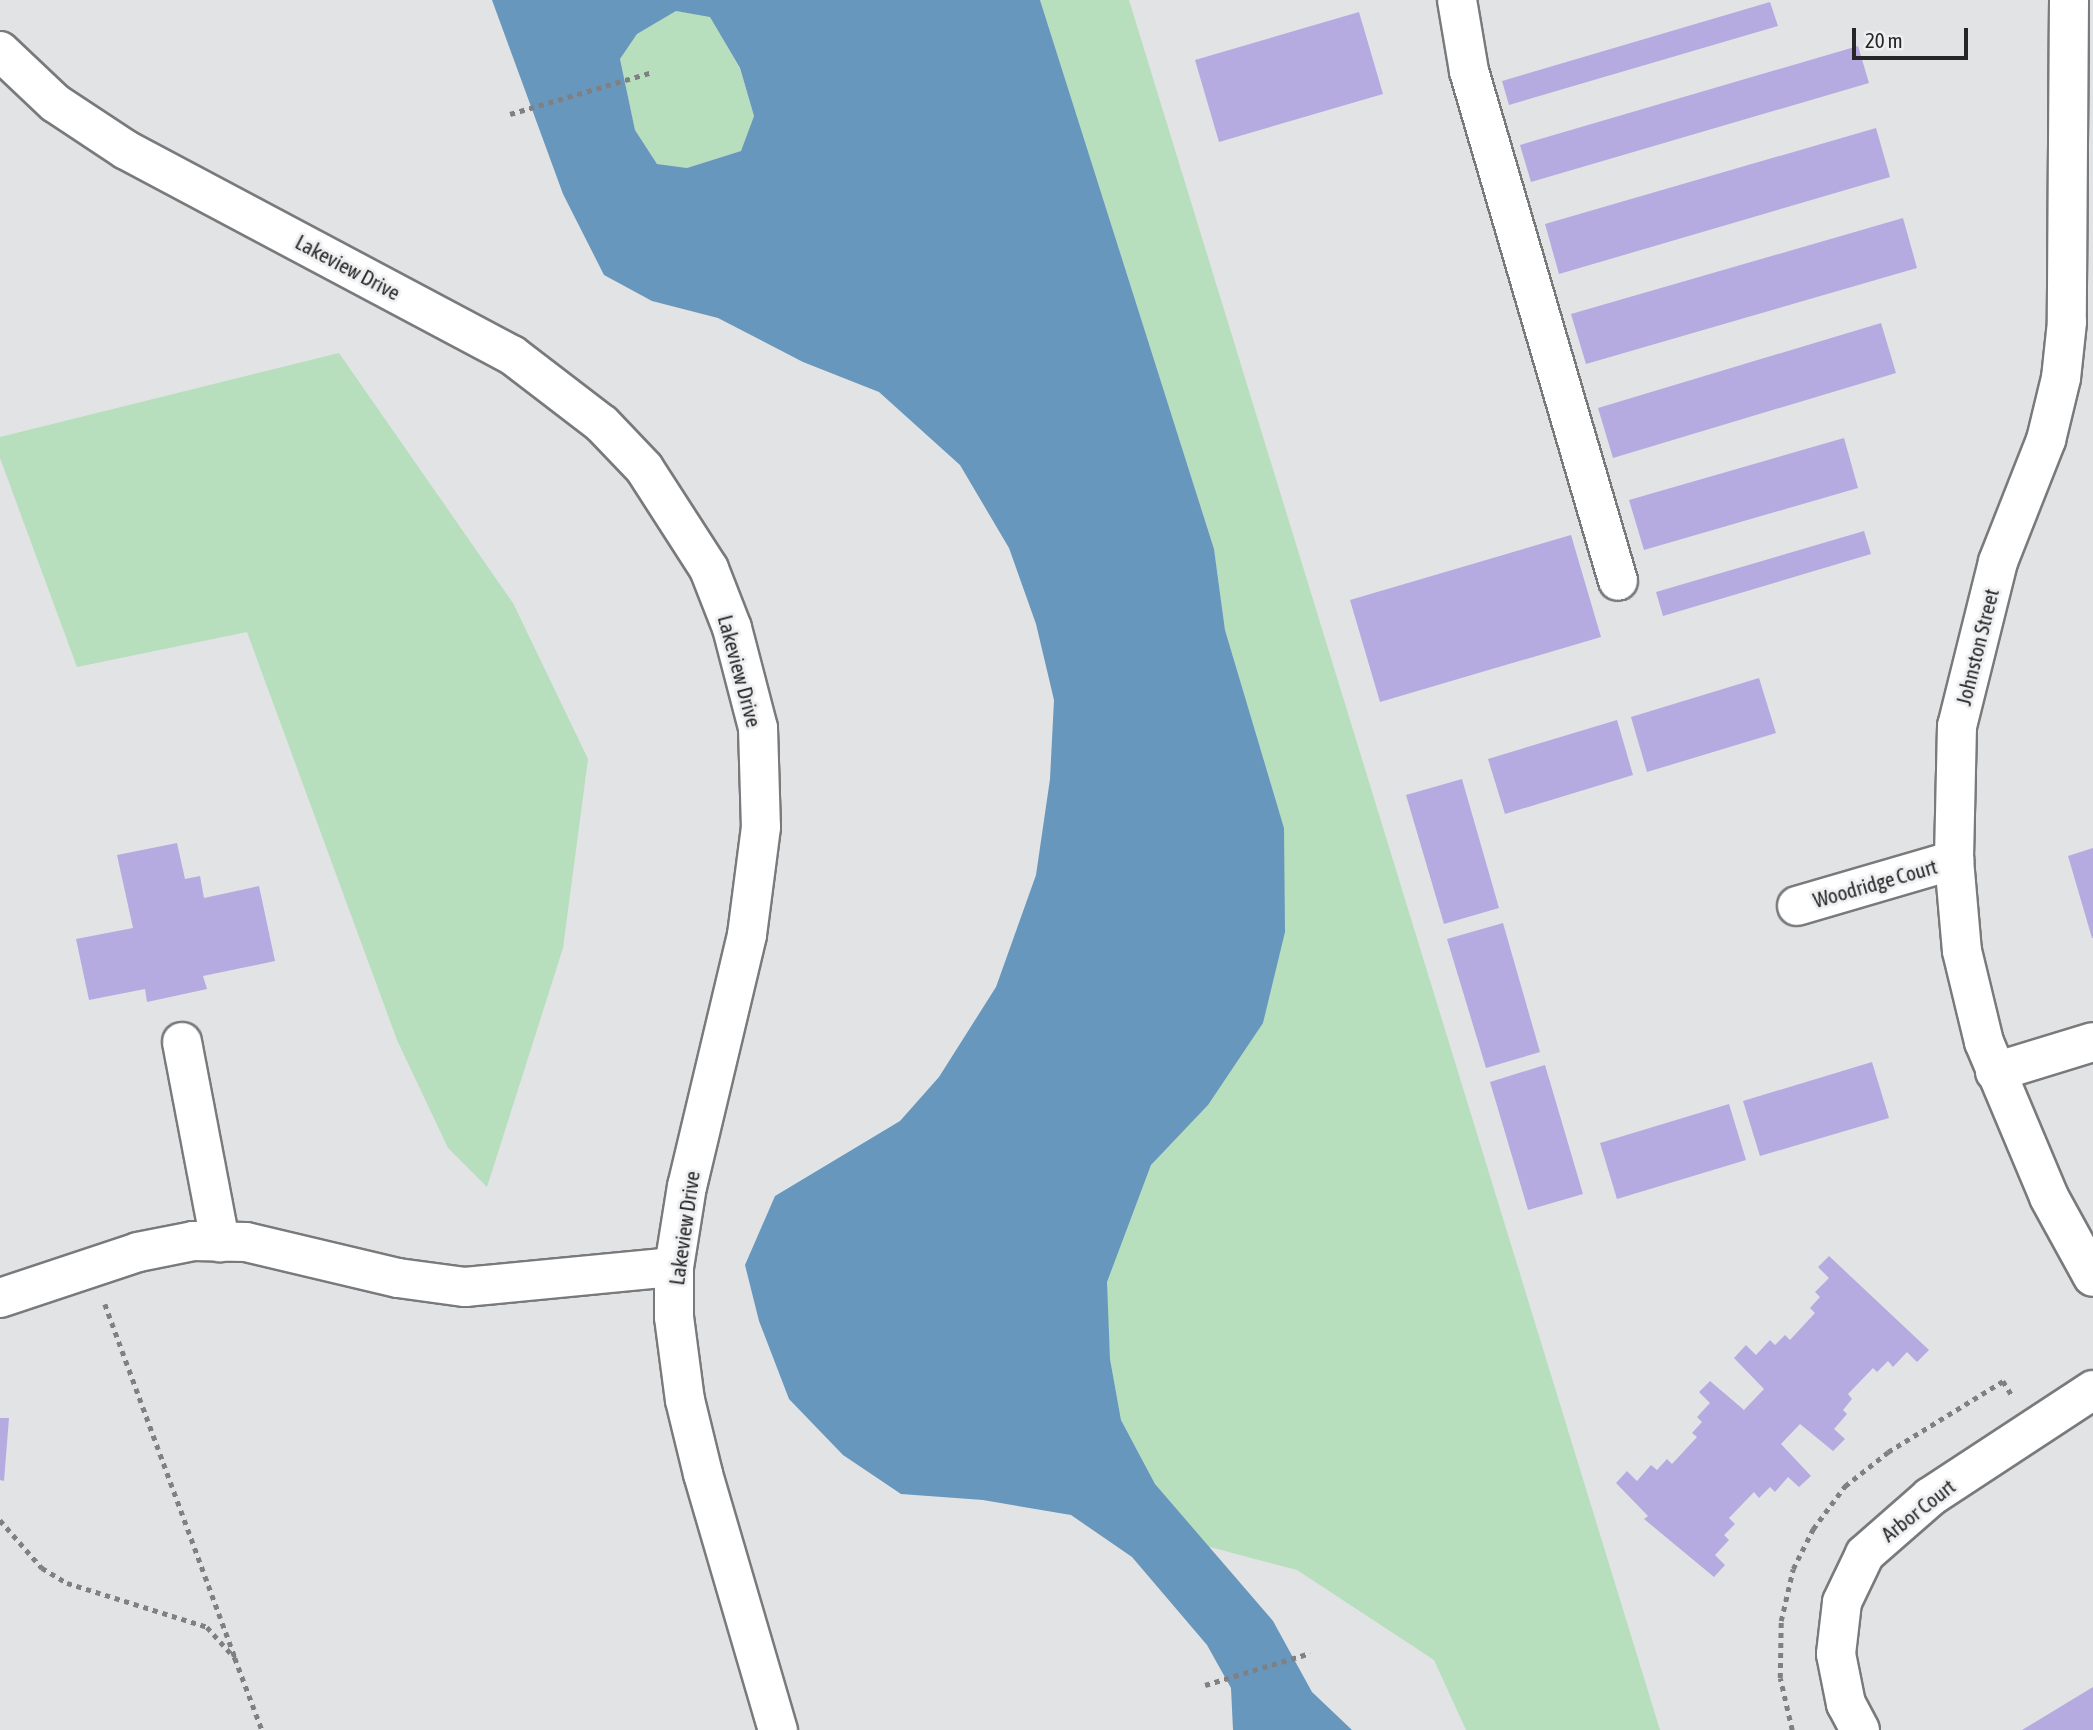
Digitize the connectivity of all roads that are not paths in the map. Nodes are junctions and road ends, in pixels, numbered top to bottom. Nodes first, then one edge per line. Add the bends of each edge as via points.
1 (1457, 0) edge
2 (2069, 0) edge
3 (0, 51) edge
4 (1618, 581) dead end
5 (1954, 860) junction
6 (1797, 906) dead end
7 (182, 1042) dead end
8 (2093, 1042) edge
9 (1995, 1072) junction
10 (220, 1242) junction
11 (674, 1267) junction
12 (2093, 1277) edge
13 (0, 1298) edge
14 (2093, 1390) edge
15 (778, 1730) edge
16 (1860, 1730) edge

1 - 4 street via 1469,71
2 - 5 street, Johnston Street via 2067,322 2061,378 2042,452 1998,562 1957,726
3 - 11 street, Lakeview Drive via 55,103 126,150 512,355 601,424 644,468 709,569 732,628 758,728 761,827 747,936 687,1186
5 - 6 street, Woodridge Court
5 - 9 street, Johnston Street via 1962,951
7 - 10 street
8 - 9 street
9 - 12 street, Johnston Street via 2049,1197
10 - 11 street via 246,1242 398,1278 465,1287
10 - 13 street via 193,1241 138,1252
11 - 15 street, Lakeview Drive via 674,1317 685,1401
14 - 16 street, Arbor Court via 1930,1497 1865,1554 1842,1602 1836,1654 1846,1704

